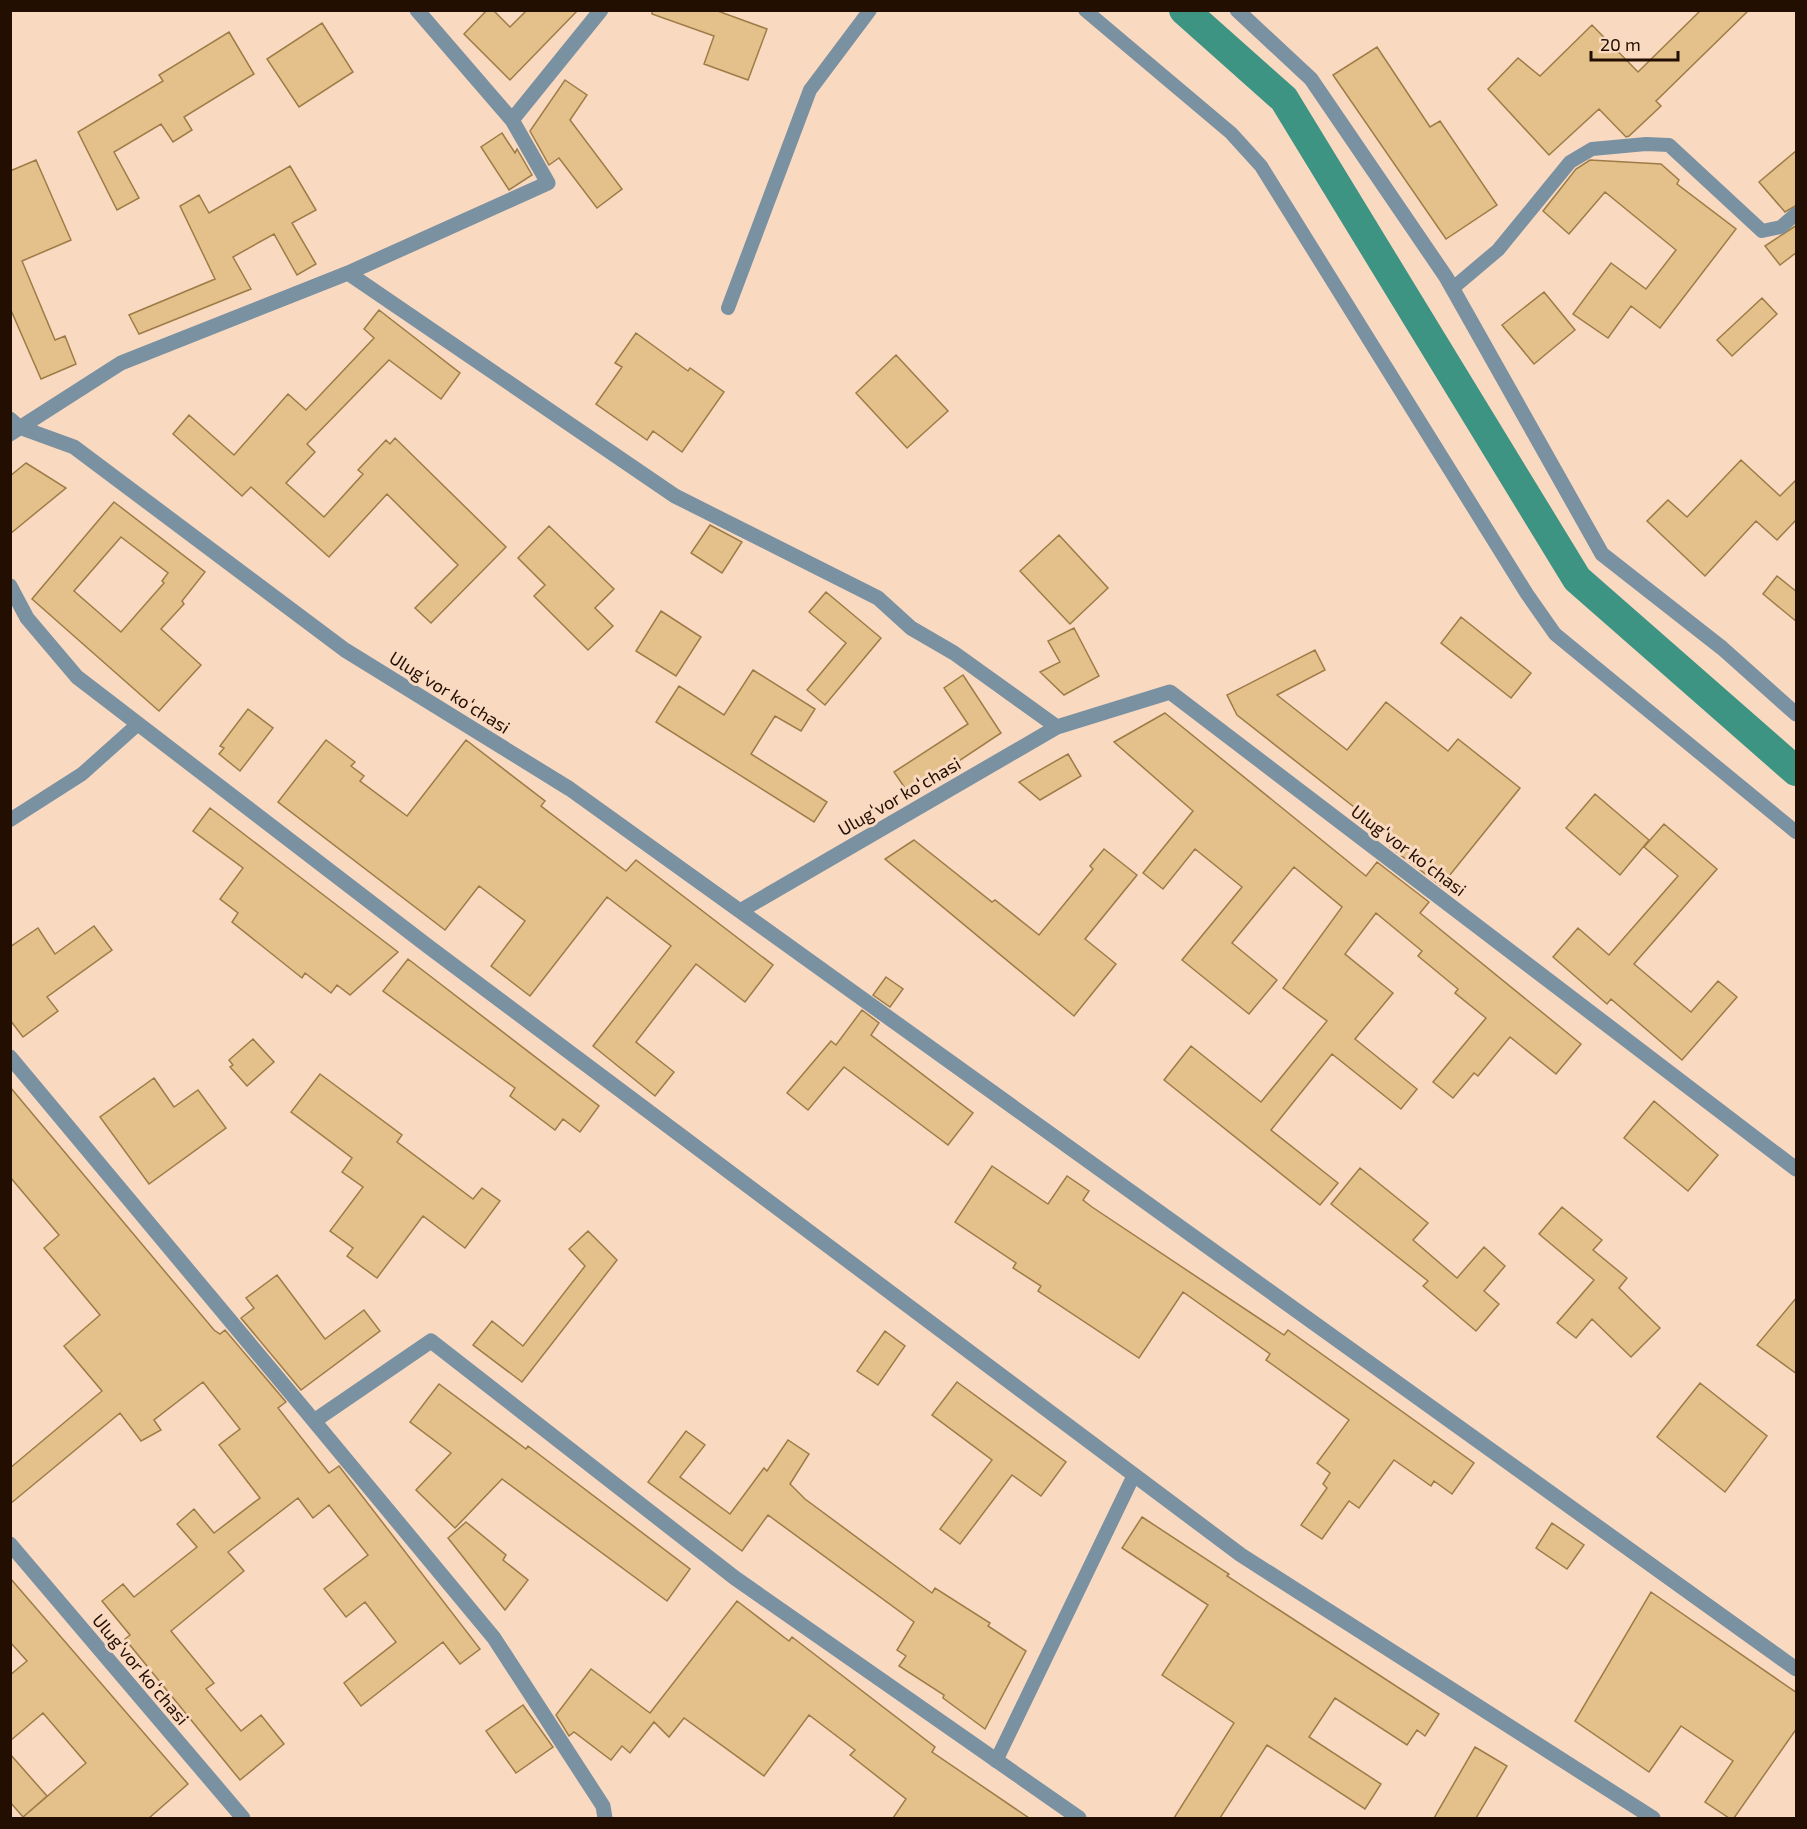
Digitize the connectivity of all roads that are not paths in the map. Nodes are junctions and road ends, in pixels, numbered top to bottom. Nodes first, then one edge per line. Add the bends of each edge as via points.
1 (417, 10) edge
2 (601, 10) edge
3 (870, 10) edge
4 (1084, 10) edge
5 (1237, 10) edge
6 (513, 120) junction
7 (1797, 214) edge
8 (348, 273) junction
9 (1453, 288) junction
10 (728, 308) dead end
11 (14, 427) edge
12 (10, 586) edge
13 (1797, 714) edge
14 (138, 724) junction
15 (1057, 726) junction
16 (10, 820) edge
17 (1797, 832) edge
18 (740, 911) junction
19 (10, 1057) edge
20 (1797, 1169) edge
21 (314, 1421) junction
22 (1134, 1475) junction
23 (10, 1544) edge
24 (1797, 1669) edge
25 (996, 1761) junction
26 (243, 1818) edge
27 (605, 1818) edge
28 (1079, 1818) edge
29 (1653, 1818) edge

1 - 6 street
2 - 6 street
3 - 10 lane via 810,90
4 - 17 lane via 1231,133 1261,166 1527,594 1556,634
5 - 9 street via 1311,79
6 - 8 street via 548,183
7 - 9 lane via 1781,227 1762,231 1669,145 1592,149 1570,162 1498,250
8 - 11 street via 121,363
8 - 15 street via 675,496 878,598 911,628 954,653
9 - 13 street via 1602,554 1722,648
11 - 18 street, Ulugʻvor koʻchasi via 74,447 345,650 570,789
12 - 14 street via 27,618 77,677
14 - 16 lane via 82,774
14 - 22 street
15 - 18 street, Ulugʻvor koʻchasi
15 - 20 street, Ulugʻvor koʻchasi via 1170,692
18 - 24 street
19 - 21 street
21 - 25 street via 431,1341 735,1578
21 - 27 street via 494,1638 603,1806
22 - 25 lane
22 - 29 street via 1241,1555
23 - 26 street, Ulugʻvor koʻchasi
25 - 28 street

